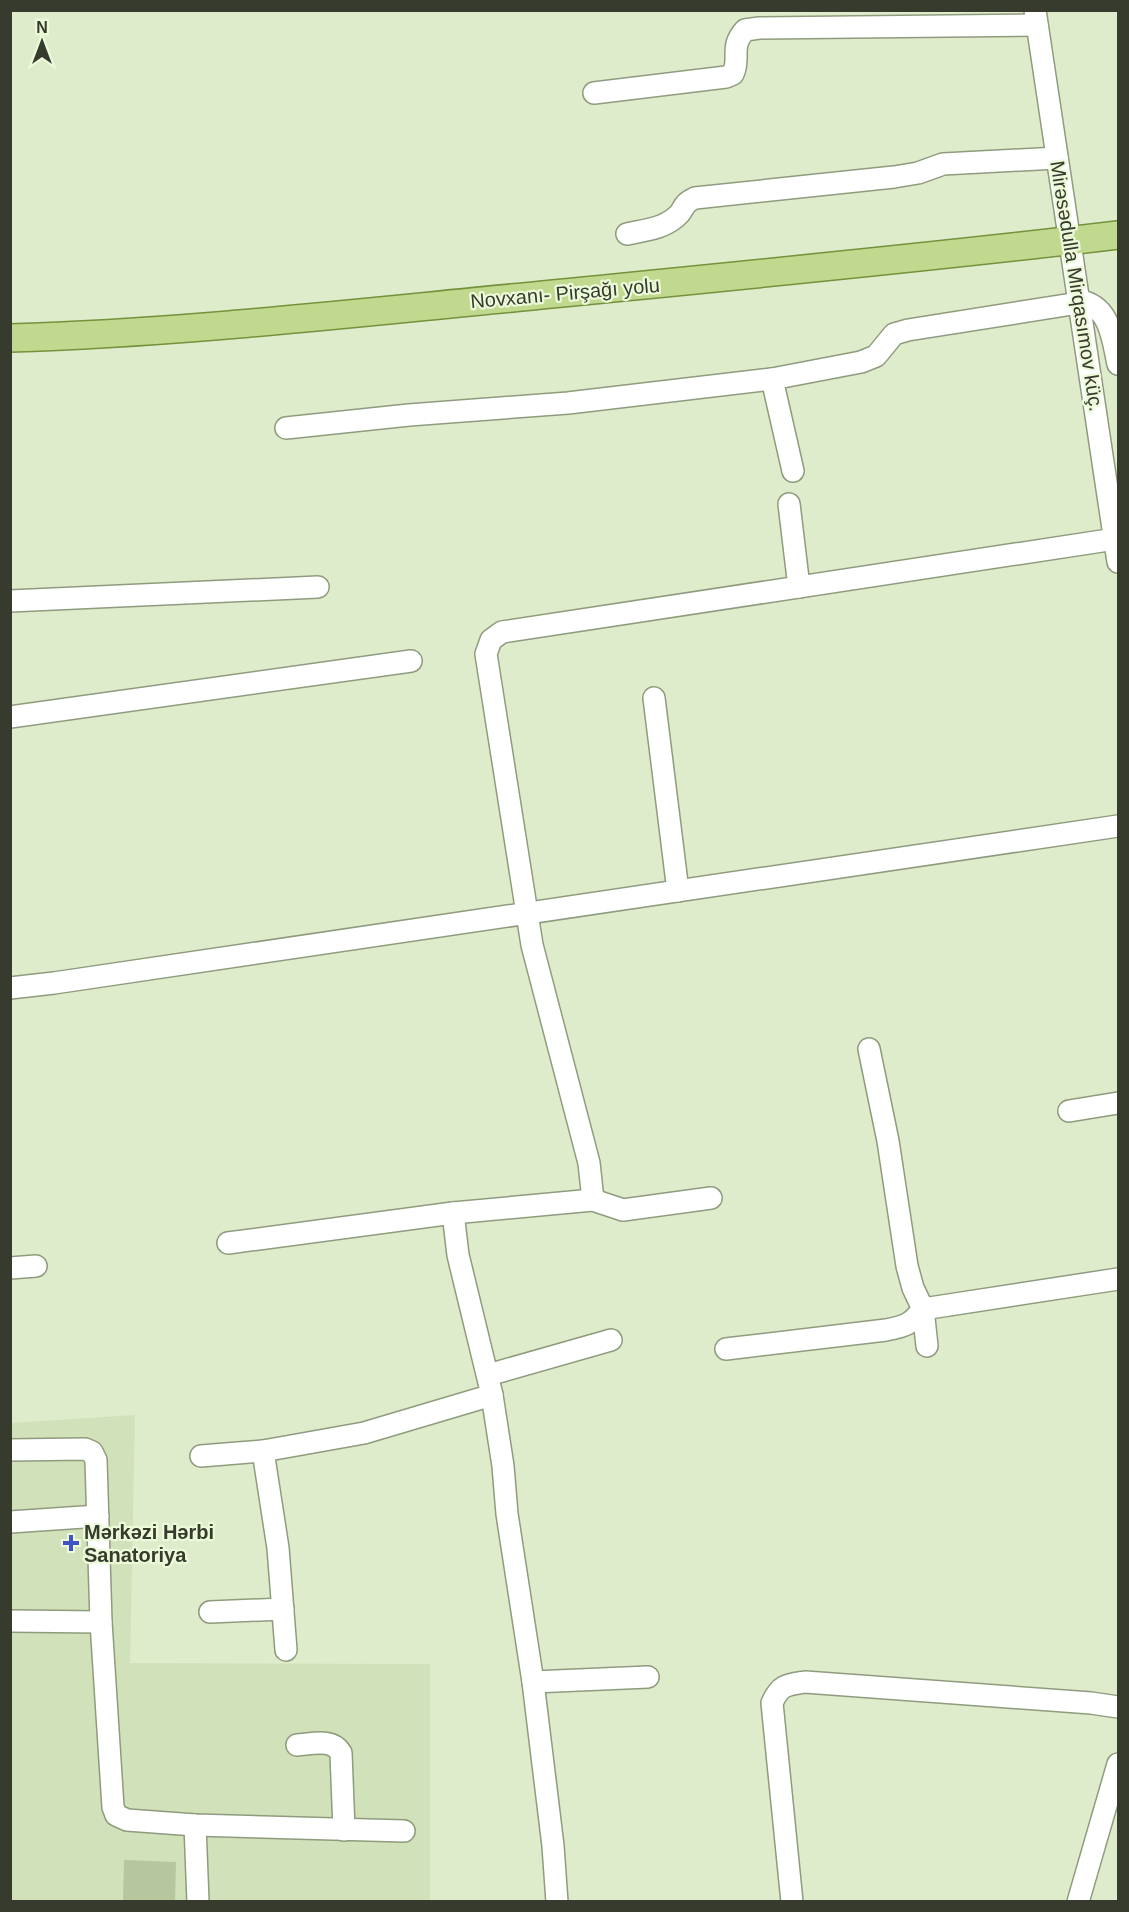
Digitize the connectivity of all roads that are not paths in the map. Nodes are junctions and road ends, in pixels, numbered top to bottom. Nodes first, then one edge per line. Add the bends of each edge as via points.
1 (1036, 18) edge
2 (594, 93) dead end
3 (1057, 158) junction
4 (627, 234) dead end
5 (1119, 235) edge
6 (1070, 241) junction
7 (1079, 303) junction
8 (10, 338) edge
9 (1119, 364) edge
10 (772, 379) junction
11 (286, 428) dead end
12 (1112, 469) edge
13 (793, 471) dead end
14 (789, 504) dead end
15 (1115, 539) junction
16 (1119, 562) edge
17 (318, 587) dead end
18 (799, 587) junction
19 (10, 601) edge
20 (411, 661) dead end
21 (654, 698) dead end
22 (10, 717) edge
23 (1119, 826) edge
24 (678, 891) junction
25 (527, 914) junction
26 (10, 987) edge
27 (869, 1049) dead end
28 (1119, 1103) edge
29 (1069, 1112) dead end
30 (711, 1198) dead end
31 (593, 1200) junction
32 (453, 1213) junction
33 (228, 1243) dead end
34 (36, 1266) dead end
35 (10, 1268) edge
36 (1119, 1279) edge
37 (923, 1309) junction
38 (611, 1340) dead end
39 (927, 1346) dead end
40 (726, 1349) dead end
41 (490, 1385) junction
42 (10, 1450) edge
43 (263, 1451) junction
44 (201, 1456) dead end
45 (98, 1516) junction
46 (10, 1522) edge
47 (283, 1609) junction
48 (210, 1612) dead end
49 (10, 1621) edge
50 (101, 1622) junction
51 (286, 1650) dead end
52 (648, 1677) dead end
53 (533, 1682) junction
54 (1119, 1707) edge
55 (297, 1745) dead end
56 (1119, 1764) edge
57 (195, 1825) junction
58 (344, 1830) junction
59 (404, 1831) dead end
60 (198, 1902) edge
61 (557, 1902) edge
62 (792, 1902) edge
63 (1078, 1902) edge

1 - 2 street via 744,30 737,38 736,68 726,77
1 - 3 street, Mirəsədulla Mirqasımov küç.
3 - 4 street via 944,164 894,177 695,198 686,202 679,216 664,227
3 - 6 street, Mirəsədulla Mirqasımov küç.
5 - 6 main road, Novxanı- Pirşağı yolu
6 - 7 street, Mirəsədulla Mirqasımov küç.
6 - 8 main road, Novxanı- Pirşağı yolu via 317,317
7 - 9 street via 1091,304 1109,324
7 - 10 street via 908,330 894,334 876,356 861,362
7 - 12 street, Mirəsədulla Mirqasımov küç.
10 - 11 street
10 - 13 street
12 - 15 street, Mirəsədulla Mirqasımov küç.
14 - 18 street
15 - 16 street, Mirəsədulla Mirqasımov küç.
15 - 18 street
17 - 19 street
18 - 25 street via 502,632 490,640 486,654
20 - 22 street
21 - 24 street
23 - 24 street
24 - 25 street
25 - 26 street
25 - 31 street via 543,991 589,1163
27 - 37 street via 907,1266
28 - 29 street
30 - 31 street via 623,1210
31 - 32 street
32 - 33 street
32 - 41 street via 458,1255
34 - 35 street
36 - 37 street
37 - 39 street
37 - 40 street via 901,1327
38 - 41 street
41 - 43 street via 412,1420
41 - 53 street
42 - 45 street via 92,1452 96,1460
43 - 44 street
43 - 47 street
45 - 46 street
45 - 50 street
47 - 48 street
47 - 51 street
49 - 50 street
50 - 57 street via 116,1815 127,1820
52 - 53 street
53 - 61 street
54 - 62 street via 805,1682 777,1691 772,1703
55 - 58 street via 331,1743 338,1747
56 - 63 street
57 - 58 street
57 - 60 street
58 - 59 street

